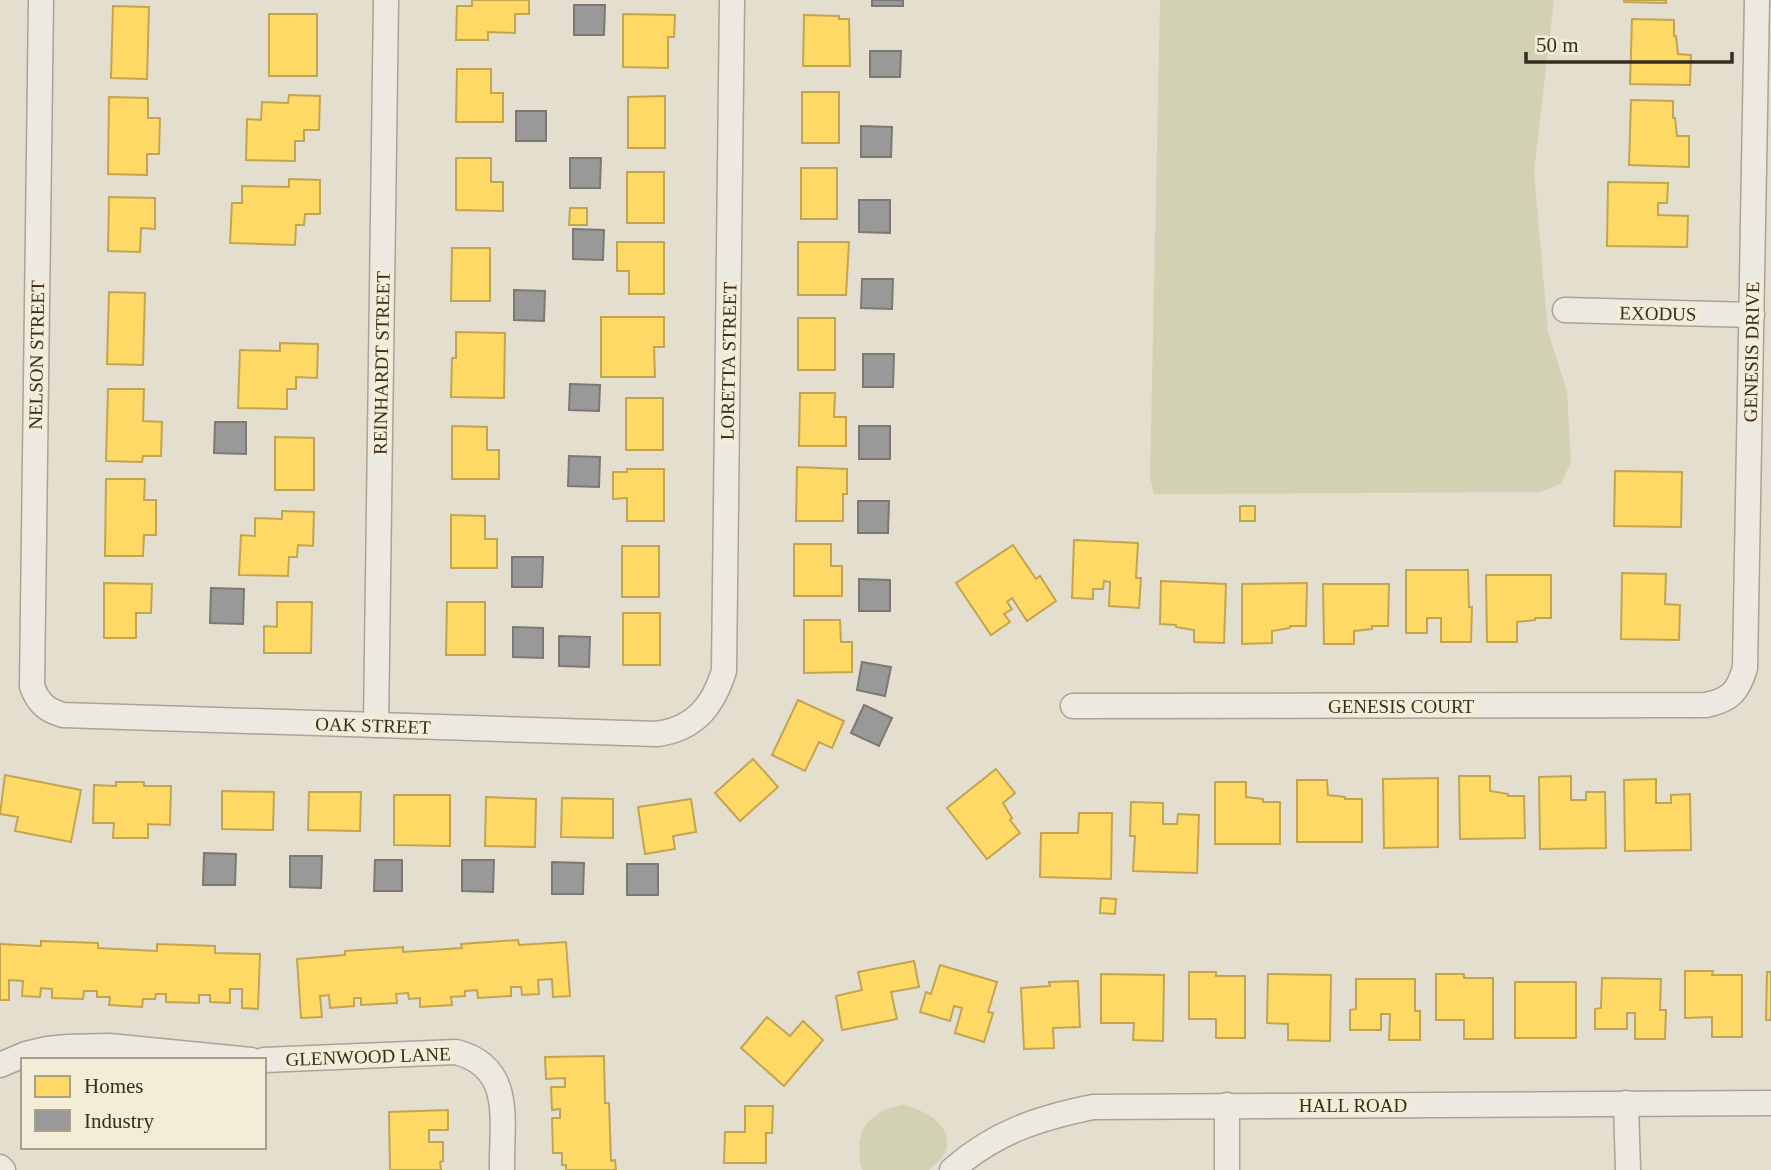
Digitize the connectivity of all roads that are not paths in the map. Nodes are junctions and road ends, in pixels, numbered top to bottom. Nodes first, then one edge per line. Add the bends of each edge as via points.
1 (41, 0) edge
2 (386, 0) edge
3 (732, 0) edge
4 (1757, 0) edge
5 (1565, 310) dead end
6 (1752, 315) junction
7 (1728, 698) joint
8 (43, 706) joint
9 (1073, 706) dead end
10 (700, 714) joint
11 (376, 725) junction
12 (231, 1058) edge
13 (266, 1060) edge
14 (0, 1065) edge
15 (1626, 1103) junction
16 (1771, 1103) edge
17 (1227, 1105) junction
18 (502, 1170) edge
19 (952, 1170) edge
20 (1227, 1170) edge
21 (1628, 1170) edge

1 - 8 street, NELSON STREET via 32,687
2 - 11 street, REINHARDT STREET
3 - 10 street, LORETTA STREET via 724,671 716,696
4 - 6 street, GENESIS DRIVE
5 - 6 street, EXODUS
6 - 7 street, GENESIS DRIVE via 1745,668 1740,684
7 - 9 street, GENESIS COURT via 1706,705
8 - 11 street, OAK STREET via 63,715
10 - 11 street, OAK STREET via 683,728 657,734
12 - 14 street via 109,1046 68,1047 26,1054
13 - 18 street, GLENWOOD LANE via 456,1052 472,1056 491,1071 498,1084
15 - 16 street, HALL ROAD
15 - 17 street, HALL ROAD
15 - 21 street
17 - 19 street, HALL ROAD via 1093,1107 1046,1117 1009,1131
17 - 20 street

